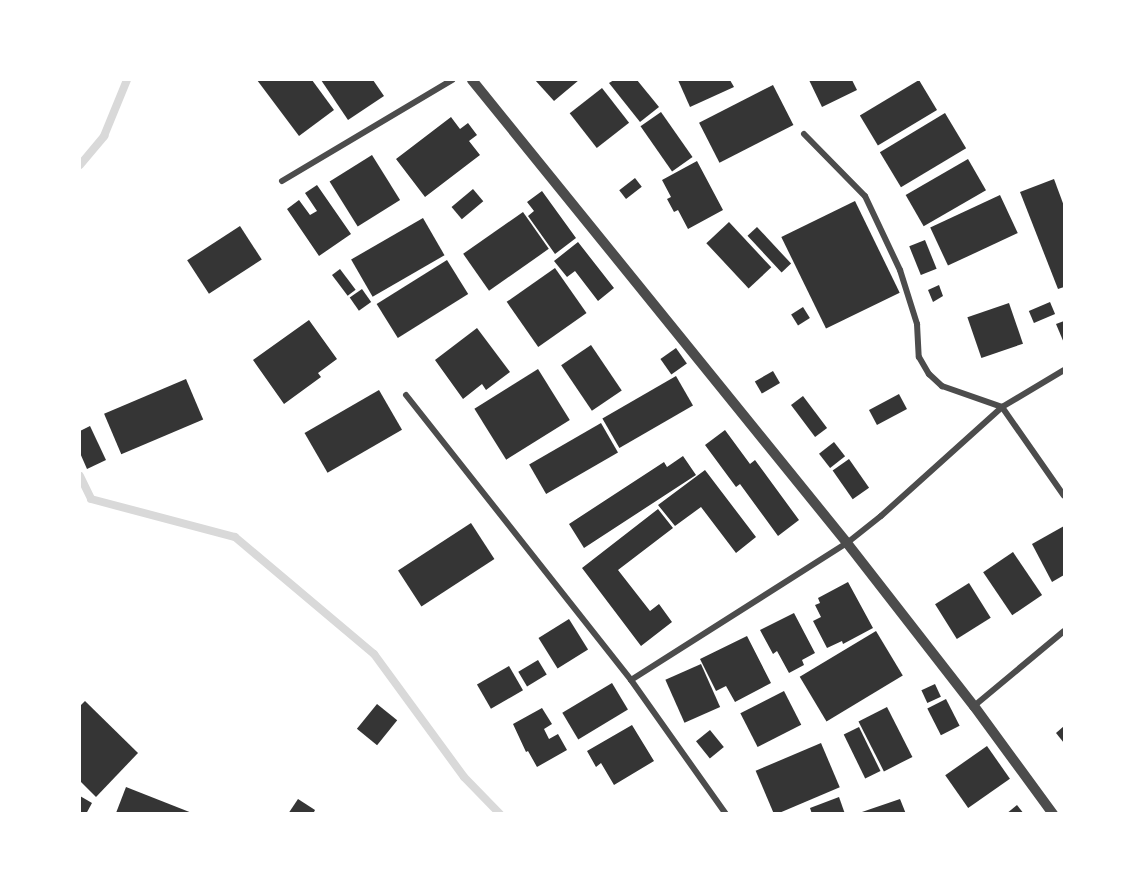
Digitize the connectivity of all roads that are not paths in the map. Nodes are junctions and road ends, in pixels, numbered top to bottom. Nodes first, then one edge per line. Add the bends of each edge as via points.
1 (452, 80) edge
2 (472, 80) edge
3 (804, 134) dead end
4 (282, 181) dead end
5 (1065, 370) edge
6 (406, 395) dead end
7 (1002, 407) junction
8 (1065, 496) edge
9 (847, 543) junction
10 (1065, 631) edge
11 (631, 680) junction
12 (974, 706) junction
13 (726, 813) edge
14 (1053, 813) edge

1 - 4 street
2 - 9 street
3 - 7 street via 865,196 900,270 917,324 919,357 929,374 942,386
5 - 7 street
6 - 11 street
7 - 8 street
7 - 9 street
9 - 11 street
9 - 12 street
10 - 12 street
11 - 13 street
12 - 14 street

